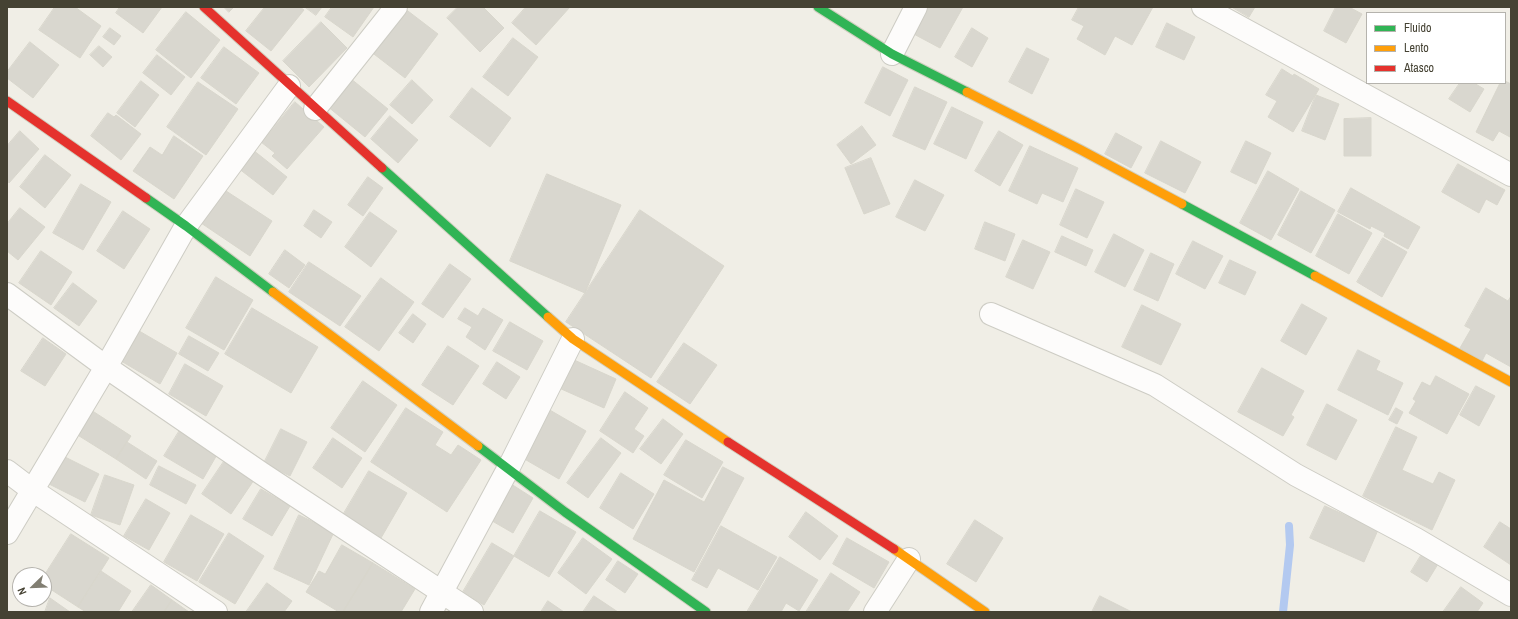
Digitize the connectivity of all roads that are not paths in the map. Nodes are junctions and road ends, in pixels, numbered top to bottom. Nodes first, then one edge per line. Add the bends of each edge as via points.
1 (204, 7) edge
2 (396, 7) edge
3 (818, 7) edge
4 (916, 7) edge
5 (1203, 7) edge
6 (892, 54) junction
7 (289, 86) junction
8 (7, 101) edge
9 (315, 109) junction
10 (1511, 175) edge
11 (186, 226) junction
12 (7, 294) edge
13 (991, 314) dead end
14 (573, 339) junction
15 (106, 366) junction
16 (1511, 382) edge
17 (508, 469) junction
18 (7, 471) edge
19 (32, 490) junction
20 (7, 533) edge
21 (909, 558) junction
22 (443, 592) junction
23 (1511, 595) edge
24 (216, 612) edge
25 (431, 612) edge
26 (472, 612) edge
27 (706, 612) edge
28 (875, 612) edge
29 (985, 612) edge

1 - 7 street
2 - 9 street
3 - 6 street
4 - 6 street
5 - 10 street
6 - 16 street via 1081,150
7 - 9 street
7 - 11 street
8 - 11 street
9 - 14 street
11 - 15 street
11 - 17 street
12 - 15 street
13 - 23 street via 1155,385 1296,475 1416,539
14 - 17 street
14 - 21 street via 842,517
15 - 19 street
15 - 22 street via 274,482
17 - 22 street
17 - 27 street
18 - 19 street
19 - 20 street
19 - 24 street
21 - 28 street
21 - 29 street
22 - 25 street
22 - 26 street

